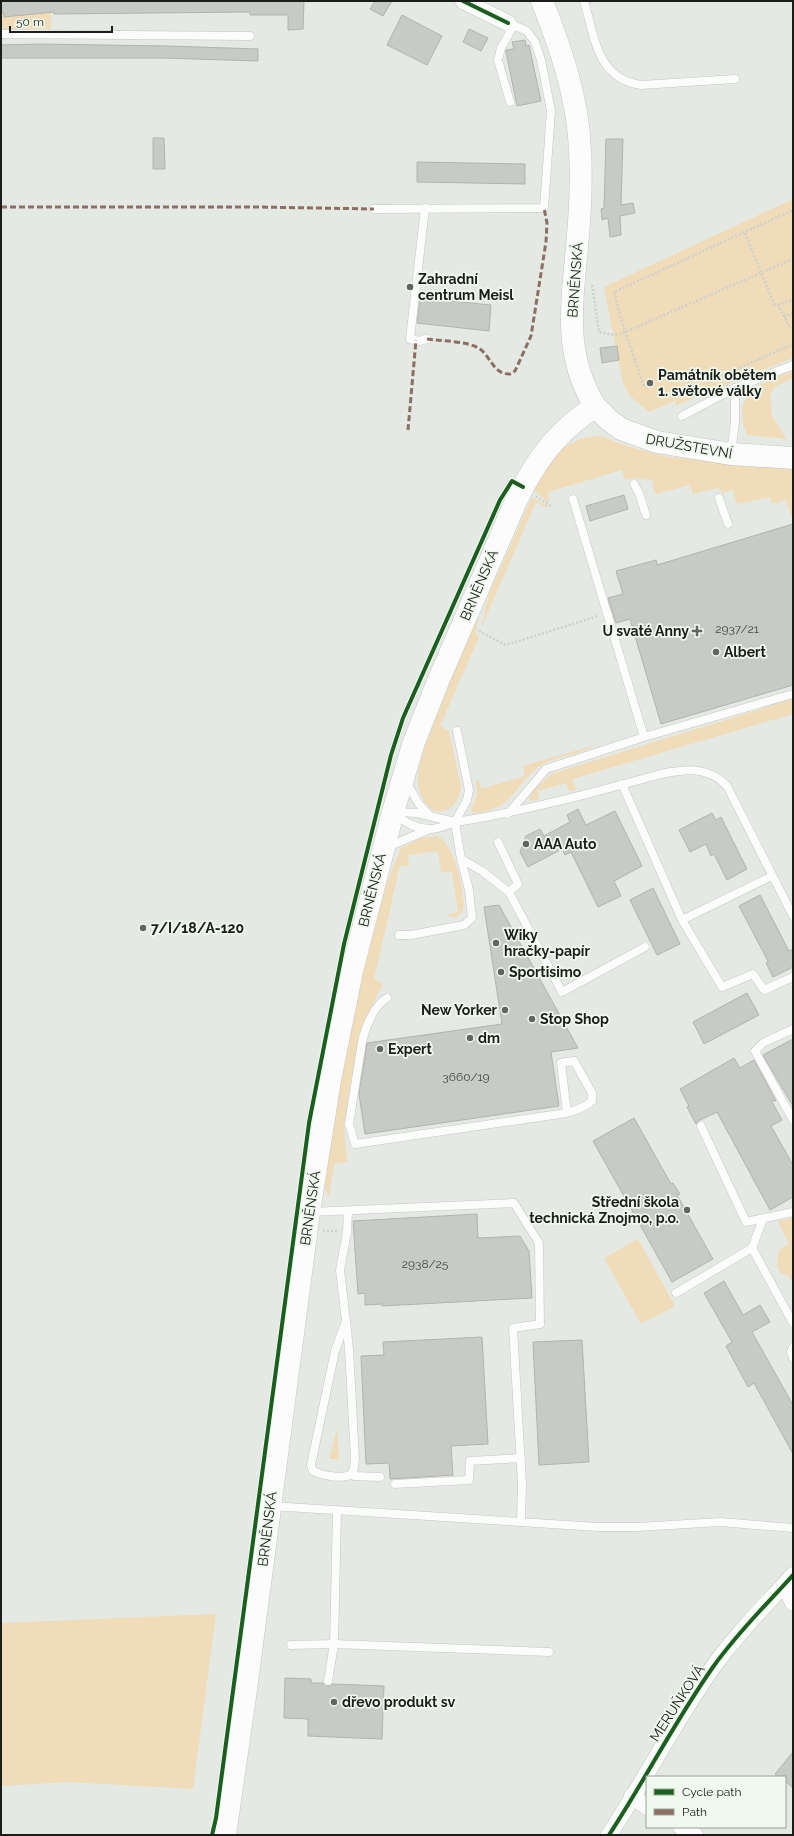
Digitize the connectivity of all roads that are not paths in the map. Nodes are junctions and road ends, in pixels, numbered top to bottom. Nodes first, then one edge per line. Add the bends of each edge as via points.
1 (463, 1) edge
2 (542, 1) edge
3 (584, 1) edge
4 (511, 24) junction
5 (1, 34) edge
6 (250, 36) dead end
7 (735, 79) dead end
8 (510, 102) dead end
9 (374, 208) dead end
10 (426, 208) junction
11 (427, 339) dead end
12 (793, 365) edge
13 (735, 388) junction
14 (595, 406) junction
15 (682, 416) dead end
16 (731, 454) junction
17 (793, 458) edge
18 (634, 484) dead end
19 (718, 498) dead end
20 (574, 499) dead end
21 (646, 516) dead end
22 (728, 524) dead end
23 (793, 694) edge
24 (457, 731) dead end
25 (644, 737) junction
26 (403, 777) junction
27 (622, 784) junction
28 (393, 812) junction
29 (508, 814) junction
30 (430, 815) junction
31 (455, 822) junction
32 (428, 830) junction
33 (498, 842) dead end
34 (383, 850) junction
35 (461, 859) junction
36 (772, 876) junction
37 (510, 892) junction
38 (793, 916) edge
39 (682, 920) junction
40 (399, 935) dead end
41 (645, 947) dead end
42 (793, 977) edge
43 (386, 998) dead end
44 (793, 1029) edge
45 (567, 1113) junction
46 (793, 1120) edge
47 (701, 1126) dead end
48 (348, 1211) junction
49 (309, 1212) junction
50 (793, 1212) edge
51 (763, 1219) junction
52 (752, 1248) junction
53 (676, 1293) dead end
54 (346, 1321) junction
55 (793, 1323) edge
56 (793, 1347) edge
57 (793, 1358) edge
58 (521, 1458) junction
59 (351, 1474) junction
60 (380, 1477) dead end
61 (395, 1484) dead end
62 (270, 1506) junction
63 (337, 1511) junction
64 (521, 1522) junction
65 (793, 1528) edge
66 (788, 1580) edge
67 (793, 1602) edge
68 (334, 1644) junction
69 (291, 1645) dead end
70 (549, 1652) dead end
71 (328, 1680) dead end
72 (632, 1796) junction
73 (646, 1806) edge
74 (683, 1828) edge
75 (226, 1835) edge
76 (609, 1835) edge
77 (695, 1835) edge

1 - 4 street
2 - 14 main road, BRNĚNSKÁ via 565,66 576,114 581,194 572,336 578,371
3 - 7 lane via 600,56 607,68 627,83 641,85
4 - 8 lane via 498,60
4 - 10 lane via 527,31 535,42 542,60 551,111 544,208
5 - 6 lane
9 - 10 lane
10 - 11 lane via 410,339
12 - 13 lane
13 - 15 lane
13 - 16 lane via 735,422
14 - 16 main road, DRUŽSTEVNÍ via 614,424 643,438
14 - 26 main road, BRNĚNSKÁ via 554,442 523,487 439,679
16 - 17 main road, DRUŽSTEVNÍ
18 - 21 lane
19 - 22 lane
20 - 25 lane
23 - 25 lane
24 - 31 lane via 469,790 467,800
25 - 29 lane via 546,769
26 - 28 main road, BRNĚNSKÁ
26 - 30 lane via 419,804
27 - 29 lane
27 - 36 lane via 686,770 703,770 719,778 726,786
27 - 39 lane
28 - 30 lane
28 - 32 lane via 406,822
28 - 34 main road, BRNĚNSKÁ
29 - 31 lane
30 - 31 lane
31 - 32 lane
31 - 35 lane
32 - 34 lane
33 - 37 lane via 518,884
34 - 49 main road, BRNĚNSKÁ via 341,1023
35 - 37 lane
35 - 40 lane via 469,890 472,918 464,925
36 - 38 lane
36 - 39 lane
37 - 41 lane via 562,992
39 - 42 lane via 722,987 753,974 764,990
43 - 45 lane via 380,1001 364,1031 349,1124 355,1144
44 - 46 lane via 763,1043 755,1051
45 - 45 lane via 561,1063 574,1061 592,1093 592,1101 586,1107
47 - 51 lane via 746,1222
48 - 49 lane
48 - 54 lane via 340,1270
48 - 58 lane via 514,1203 540,1243 540,1324 513,1328
49 - 62 main road, BRNĚNSKÁ
50 - 51 lane
51 - 52 lane
52 - 53 lane
52 - 55 lane
54 - 59 lane via 350,1349 355,1459
54 - 59 lane via 335,1351 311,1465 313,1471 322,1476
56 - 57 lane
58 - 61 lane via 470,1461 469,1480
58 - 64 lane
59 - 60 lane
62 - 63 lane
62 - 75 main road, BRNĚNSKÁ
63 - 64 lane
63 - 68 lane
64 - 65 lane via 617,1527 720,1522
66 - 67 street
66 - 72 street, MERUŇKOVÁ via 754,1616 714,1666
68 - 69 lane
68 - 70 lane
68 - 71 lane
72 - 73 street
72 - 76 street, MERUŇKOVÁ
74 - 77 street

